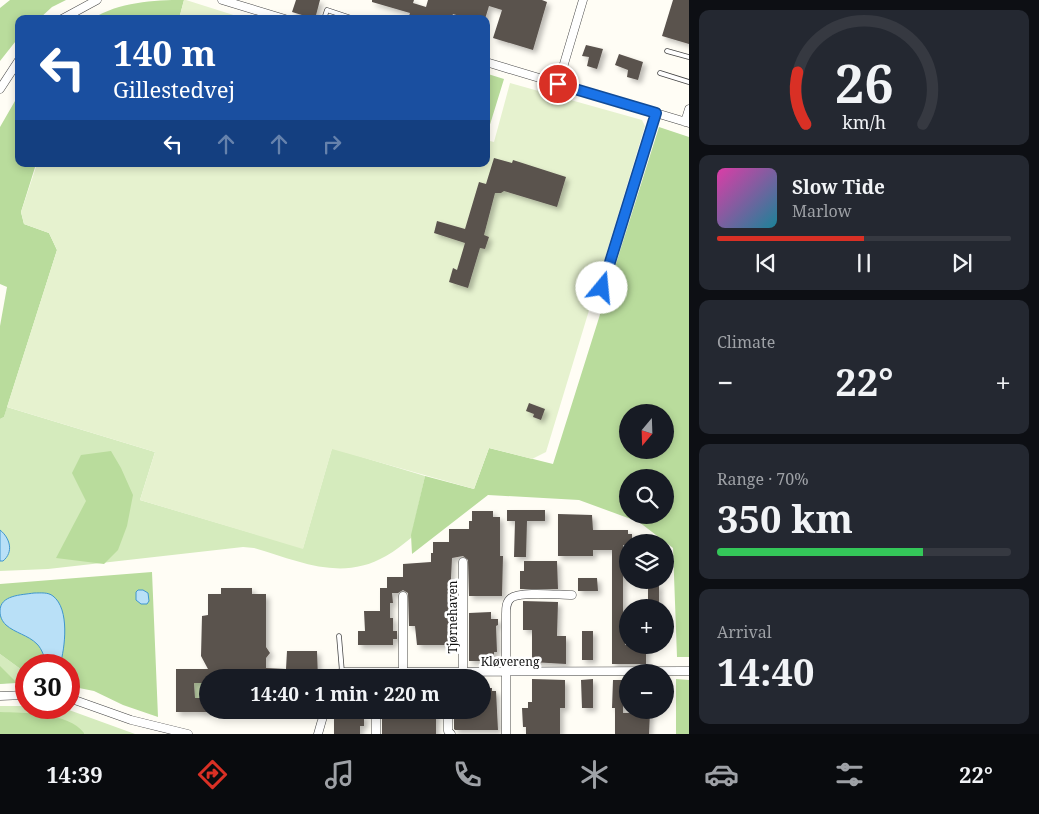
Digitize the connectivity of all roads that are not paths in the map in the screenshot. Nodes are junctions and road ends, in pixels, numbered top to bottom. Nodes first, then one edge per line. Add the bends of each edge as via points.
1 (98, 0) edge
2 (222, 0) edge
3 (583, 0) edge
4 (70, 15) edge
5 (272, 15) edge
6 (325, 15) edge
7 (342, 15) edge
8 (667, 51) dead end
9 (689, 57) edge
10 (490, 63) edge
11 (15, 66) edge
12 (660, 73) dead end
13 (689, 82) edge
14 (558, 84) junction
15 (0, 89) edge
16 (689, 109) edge
17 (656, 113) junction
18 (687, 123) edge
19 (602, 288) dead end
20 (462, 562) dead end
21 (572, 595) dead end
22 (403, 596) dead end
23 (339, 636) dead end
24 (342, 669) edge
25 (403, 669) edge
26 (463, 669) edge
27 (689, 671) edge
28 (491, 672) edge
29 (505, 672) junction
30 (15, 695) edge
31 (0, 696) edge
32 (80, 702) edge
33 (322, 719) edge
34 (376, 719) edge
35 (448, 719) edge
36 (188, 734) edge
37 (318, 734) edge
38 (376, 734) edge
39 (452, 734) edge
40 (506, 734) edge

1 - 4 street
2 - 5 street
3 - 14 street
6 - 7 lane via 327,10
8 - 9 lane
10 - 14 street
11 - 15 street
12 - 13 lane
14 - 17 street
16 - 18 street
17 - 18 street
17 - 19 street
20 - 26 street, Tjørnehaven
21 - 29 street via 512,597 507,603
22 - 25 street
23 - 24 lane
27 - 29 street, Kløvereng
28 - 29 street, Kløvereng
29 - 40 street
30 - 31 street
32 - 36 street via 131,720
33 - 37 street
34 - 38 street
35 - 39 street via 448,731

